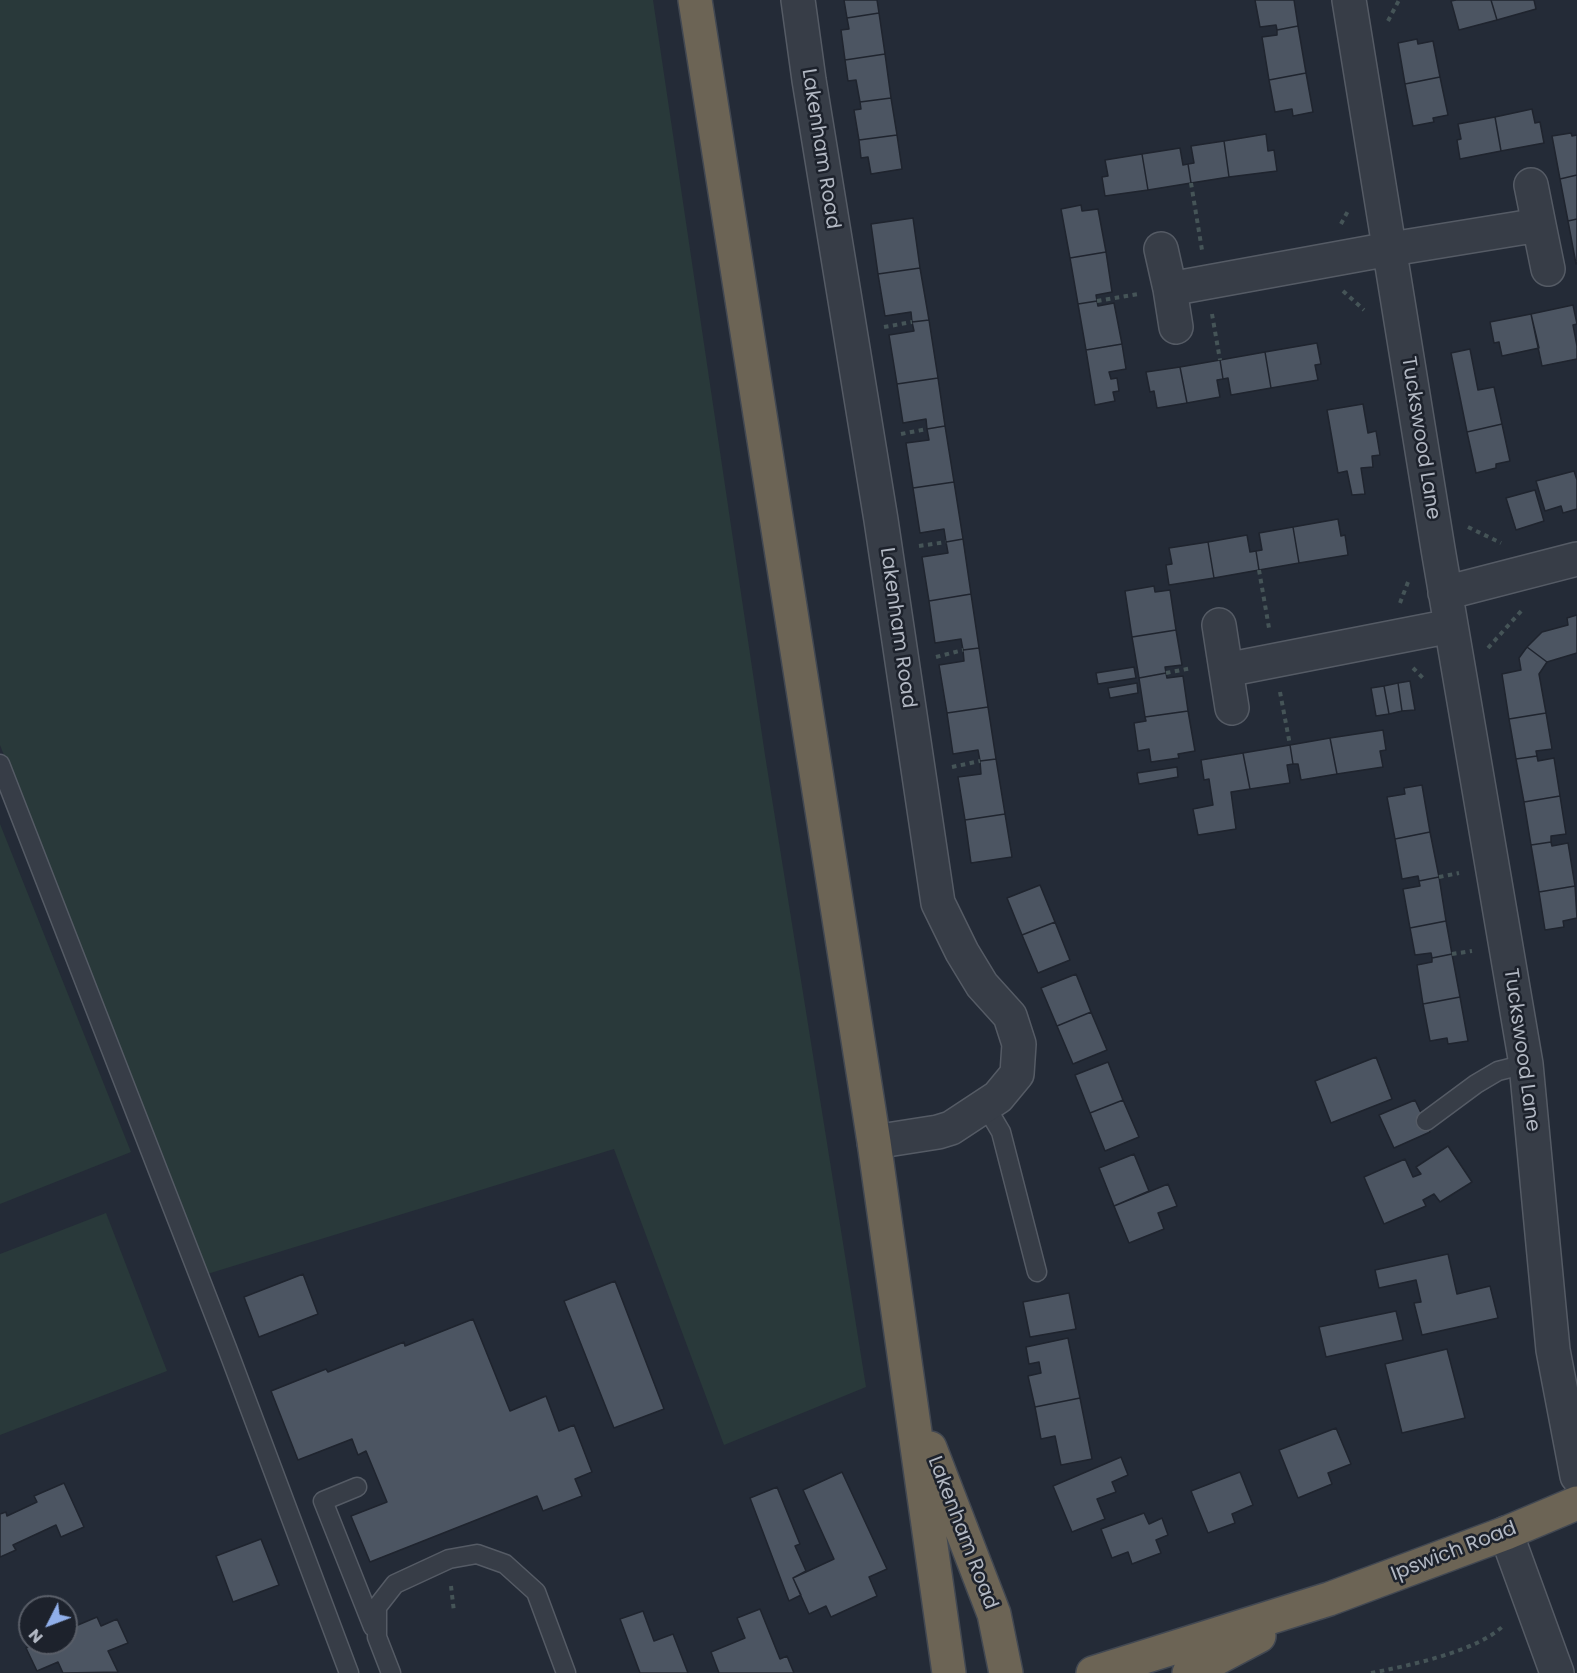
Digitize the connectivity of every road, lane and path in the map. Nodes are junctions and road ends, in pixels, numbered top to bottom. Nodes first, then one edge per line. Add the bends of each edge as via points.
1 (695, 0) edge
2 (798, 0) edge
3 (1349, 0) edge
4 (1531, 185) dead end
5 (1539, 225) junction
6 (1161, 249) dead end
7 (1388, 249) junction
8 (1548, 269) dead end
9 (1170, 289) junction
10 (1097, 300) dead end
11 (1176, 327) dead end
12 (1577, 559) edge
13 (1445, 593) junction
14 (1220, 625) dead end
15 (1451, 626) junction
16 (1226, 670) junction
17 (1233, 708) dead end
18 (0, 764) edge
19 (1526, 1064) junction
20 (985, 1104) junction
21 (1426, 1121) dead end
22 (874, 1142) junction
23 (1038, 1272) dead end
24 (909, 1396) junction
25 (1577, 1476) edge
26 (357, 1487) dead end
27 (1577, 1503) edge
28 (1506, 1533) junction
29 (1329, 1599) junction
30 (1510, 1619) dead end
31 (377, 1637) junction
32 (349, 1673) edge
33 (391, 1673) edge
34 (566, 1673) edge
35 (949, 1673) edge
36 (1006, 1673) edge
37 (1093, 1673) edge
38 (1189, 1673) edge
39 (1371, 1673) edge
40 (1557, 1673) edge

1 - 22 highway, Lakenham Road
2 - 20 street, Lakenham Road via 938,903 982,985 1010,1016 1018,1044 1017,1074 998,1097
3 - 7 street, Tuckswood Lane
4 - 5 street
5 - 7 street
5 - 8 street
6 - 9 street
7 - 9 street
7 - 13 street, Tuckswood Lane
9 - 10 path
9 - 11 street
12 - 13 street
13 - 15 street, Tuckswood Lane
14 - 16 street
15 - 16 street
15 - 19 street, Tuckswood Lane
16 - 17 street
18 - 32 lane
19 - 21 lane via 1498,1071
19 - 25 street, Tuckswood Lane via 1553,1350
20 - 22 street, Lakenham Road via 951,1128
20 - 23 lane via 1001,1132
22 - 24 highway, Lakenham Road
24 - 35 highway, Lakenham Road
24 - 36 highway, Lakenham Road via 994,1614
26 - 31 lane via 323,1501
27 - 28 highway, Ipswich Road
28 - 29 highway, Ipswich Road
28 - 40 street
29 - 37 highway, Ipswich Road
29 - 38 highway, Ipswich Road
30 - 39 path via 1497,1633 1450,1654
31 - 33 lane
31 - 34 lane via 377,1607 395,1584 449,1559 477,1554 505,1564 536,1592

